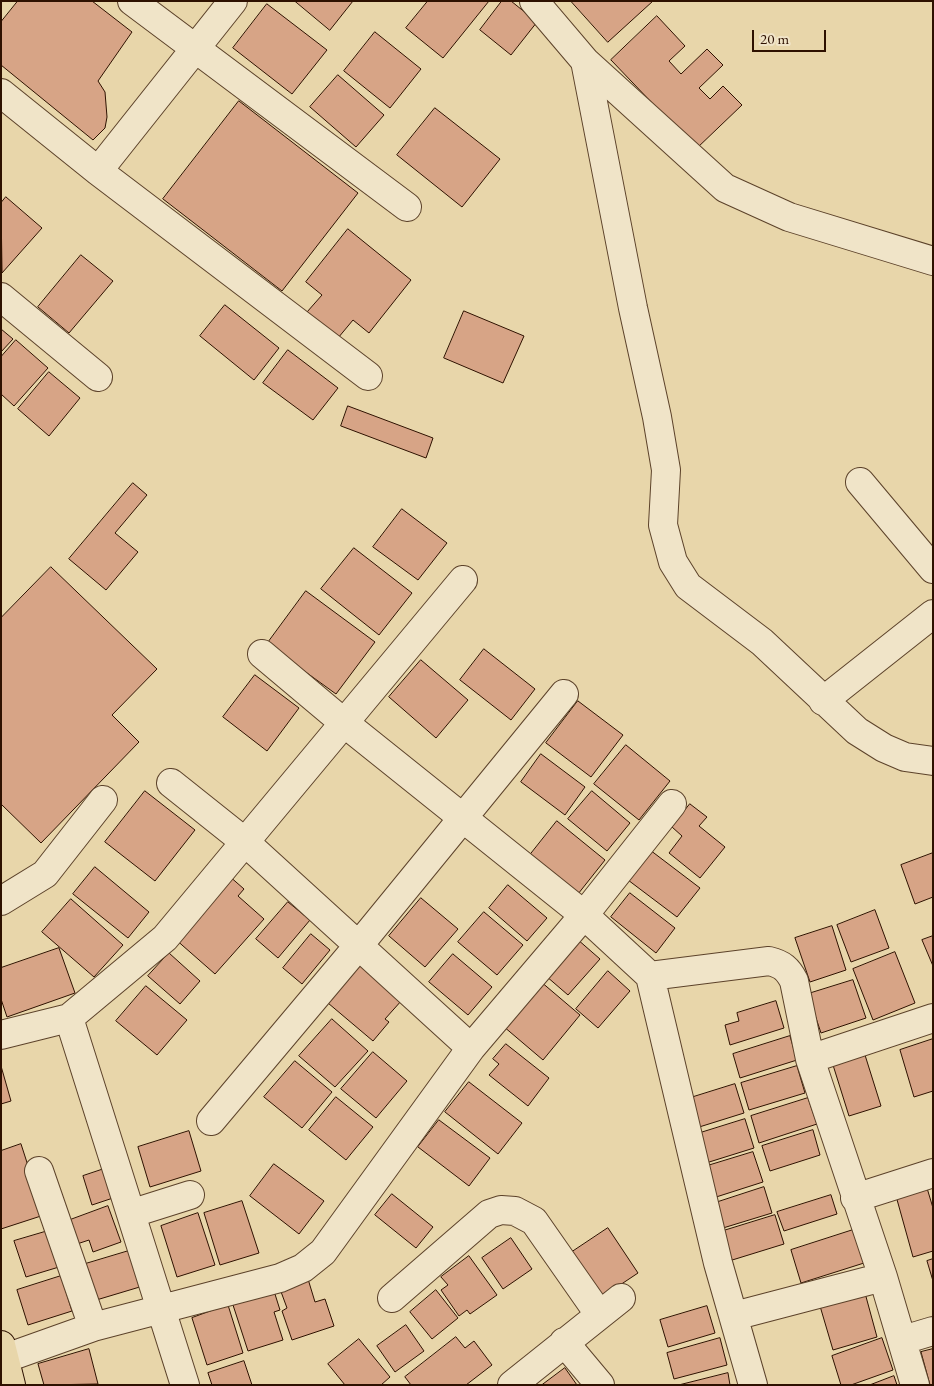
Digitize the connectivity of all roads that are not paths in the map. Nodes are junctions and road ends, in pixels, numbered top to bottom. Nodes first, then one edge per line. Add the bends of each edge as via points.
1 (132, 1) edge
2 (234, 1) edge
3 (534, 1) edge
4 (197, 48) junction
5 (584, 61) junction
6 (1, 93) edge
7 (98, 171) junction
8 (407, 207) dead end
9 (933, 261) edge
10 (1, 297) edge
11 (368, 376) dead end
12 (98, 377) dead end
13 (860, 482) dead end
14 (933, 569) edge
15 (463, 580) dead end
16 (933, 614) edge
17 (262, 654) dead end
18 (564, 694) dead end
19 (824, 700) junction
20 (343, 722) junction
21 (933, 761) edge
22 (171, 783) dead end
23 (103, 800) dead end
24 (672, 804) dead end
25 (462, 819) junction
26 (245, 842) junction
27 (1, 900) edge
28 (584, 915) junction
29 (359, 945) junction
30 (645, 972) junction
31 (69, 1018) junction
32 (933, 1018) edge
33 (1, 1035) edge
34 (472, 1048) junction
35 (810, 1060) junction
36 (211, 1121) dead end
37 (39, 1170) dead end
38 (933, 1174) edge
39 (190, 1195) dead end
40 (855, 1198) junction
41 (133, 1213) junction
42 (883, 1277) junction
43 (392, 1298) dead end
44 (621, 1298) dead end
45 (161, 1309) junction
46 (599, 1314) junction
47 (734, 1316) junction
48 (92, 1327) junction
49 (933, 1331) edge
50 (903, 1340) junction
51 (564, 1342) junction
52 (4, 1352) edge
53 (11, 1385) edge
54 (185, 1385) edge
55 (512, 1385) edge
56 (600, 1385) edge
57 (753, 1385) edge
58 (916, 1385) edge

1 - 4 street
2 - 4 street
3 - 5 street
4 - 7 street
4 - 8 street
5 - 9 street via 725,188 789,217
5 - 19 street via 632,308 657,417 664,461 663,525 673,562 688,586 762,642
6 - 7 street
7 - 11 street
10 - 12 street
13 - 14 street
15 - 20 street
16 - 19 street
17 - 20 street
18 - 25 street
19 - 21 street via 858,731 884,748 905,757
20 - 25 street
20 - 26 street
22 - 26 street
23 - 27 street via 45,874
24 - 28 street
25 - 28 street
25 - 29 street
26 - 29 street
26 - 31 street via 166,938
28 - 30 street
28 - 34 street
29 - 34 street
29 - 36 street
30 - 35 street via 769,961 781,964 794,981
30 - 47 street
31 - 33 street
31 - 41 street
32 - 35 street
34 - 45 street via 323,1252 303,1268 280,1278
35 - 40 street
37 - 48 street
38 - 40 street
39 - 41 street
40 - 42 street
41 - 45 street
42 - 47 street
42 - 50 street
43 - 46 street via 489,1214 501,1210 515,1211 534,1221
44 - 46 street
45 - 48 street
45 - 54 street
46 - 51 street
47 - 57 street
48 - 52 street
49 - 50 street
50 - 58 street
51 - 55 street
51 - 56 street
52 - 53 main road

